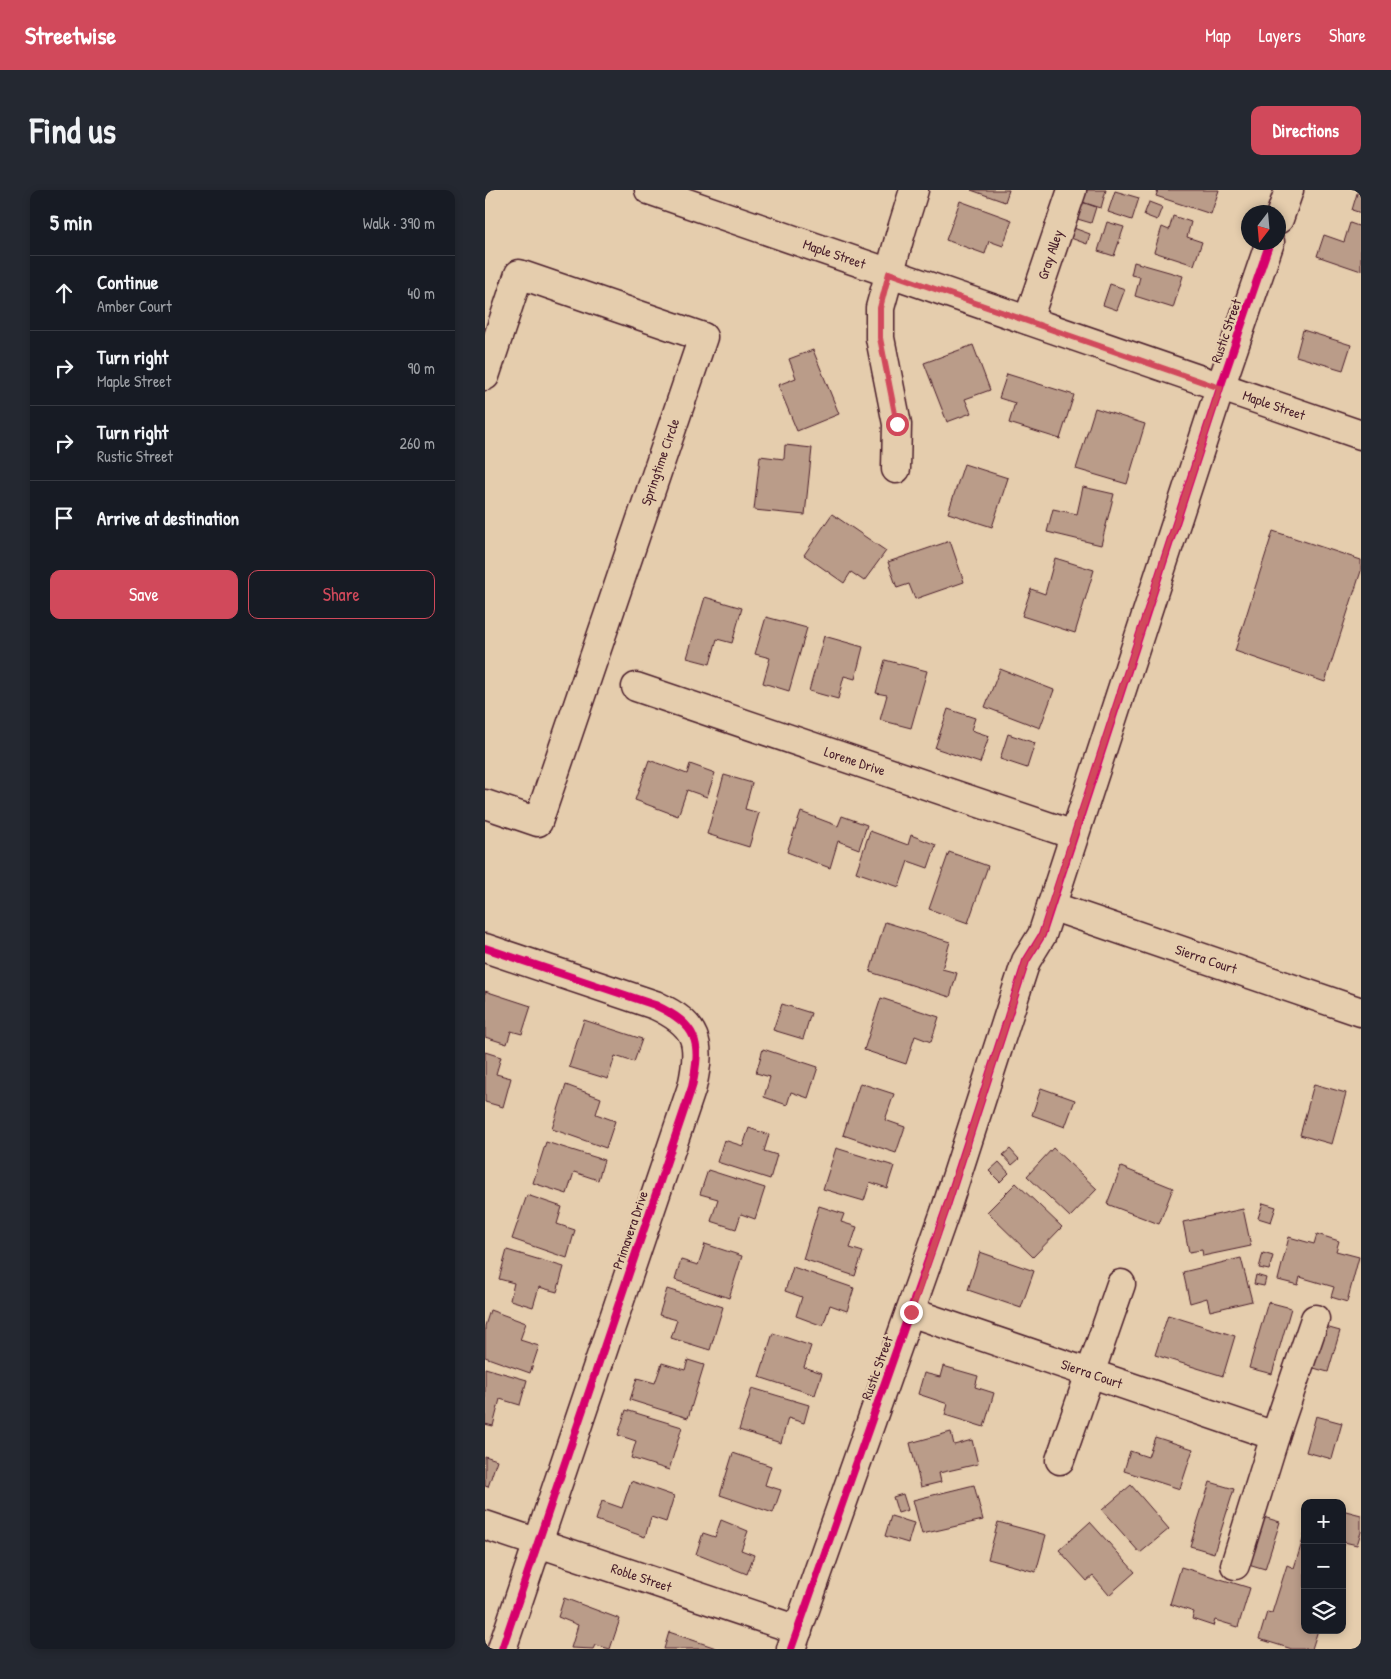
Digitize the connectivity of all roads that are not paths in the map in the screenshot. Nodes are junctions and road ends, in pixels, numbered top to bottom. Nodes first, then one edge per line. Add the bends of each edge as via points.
1 (649, 190) edge
2 (915, 190) edge
3 (1073, 190) edge
4 (1289, 190) edge
5 (1284, 205) edge
6 (1267, 250) edge
7 (889, 273) junction
8 (1028, 320) junction
9 (485, 376) edge
10 (1220, 388) junction
11 (1361, 435) edge
12 (896, 469) dead end
13 (636, 687) dead end
14 (485, 804) edge
15 (1074, 834) junction
16 (1051, 906) junction
17 (485, 948) edge
18 (1361, 1012) edge
19 (1121, 1284) dead end
20 (911, 1312) junction
21 (1315, 1319) dead end
22 (1090, 1374) junction
23 (1275, 1436) junction
24 (1060, 1460) dead end
25 (485, 1525) edge
26 (538, 1543) junction
27 (1235, 1565) dead end
28 (795, 1639) edge
29 (502, 1649) edge

1 - 7 street, Maple Street
2 - 7 street
3 - 8 street, Gray Alley
4 - 5 street
6 - 10 street, Rustic Street
7 - 8 street, Maple Street
7 - 12 street via 880,308 880,338 897,424
8 - 10 street, Maple Street
9 - 14 street, Springtime Circle via 519,274 703,337 537,822
10 - 11 street, Maple Street
10 - 15 street, Rustic Street
13 - 15 street, Lorene Drive
15 - 16 street, Rustic Street
16 - 18 street, Sierra Court
16 - 20 street, Rustic Street via 1042,935 1026,961
17 - 26 street, Primavera Drive via 672,1013 694,1036 698,1054 692,1087
19 - 22 street
20 - 22 street, Sierra Court
20 - 28 street, Rustic Street
21 - 23 street
22 - 23 street, Sierra Court
22 - 24 street
23 - 27 street
25 - 26 street, Roble Street
26 - 28 street, Roble Street
26 - 29 street, Primavera Drive

